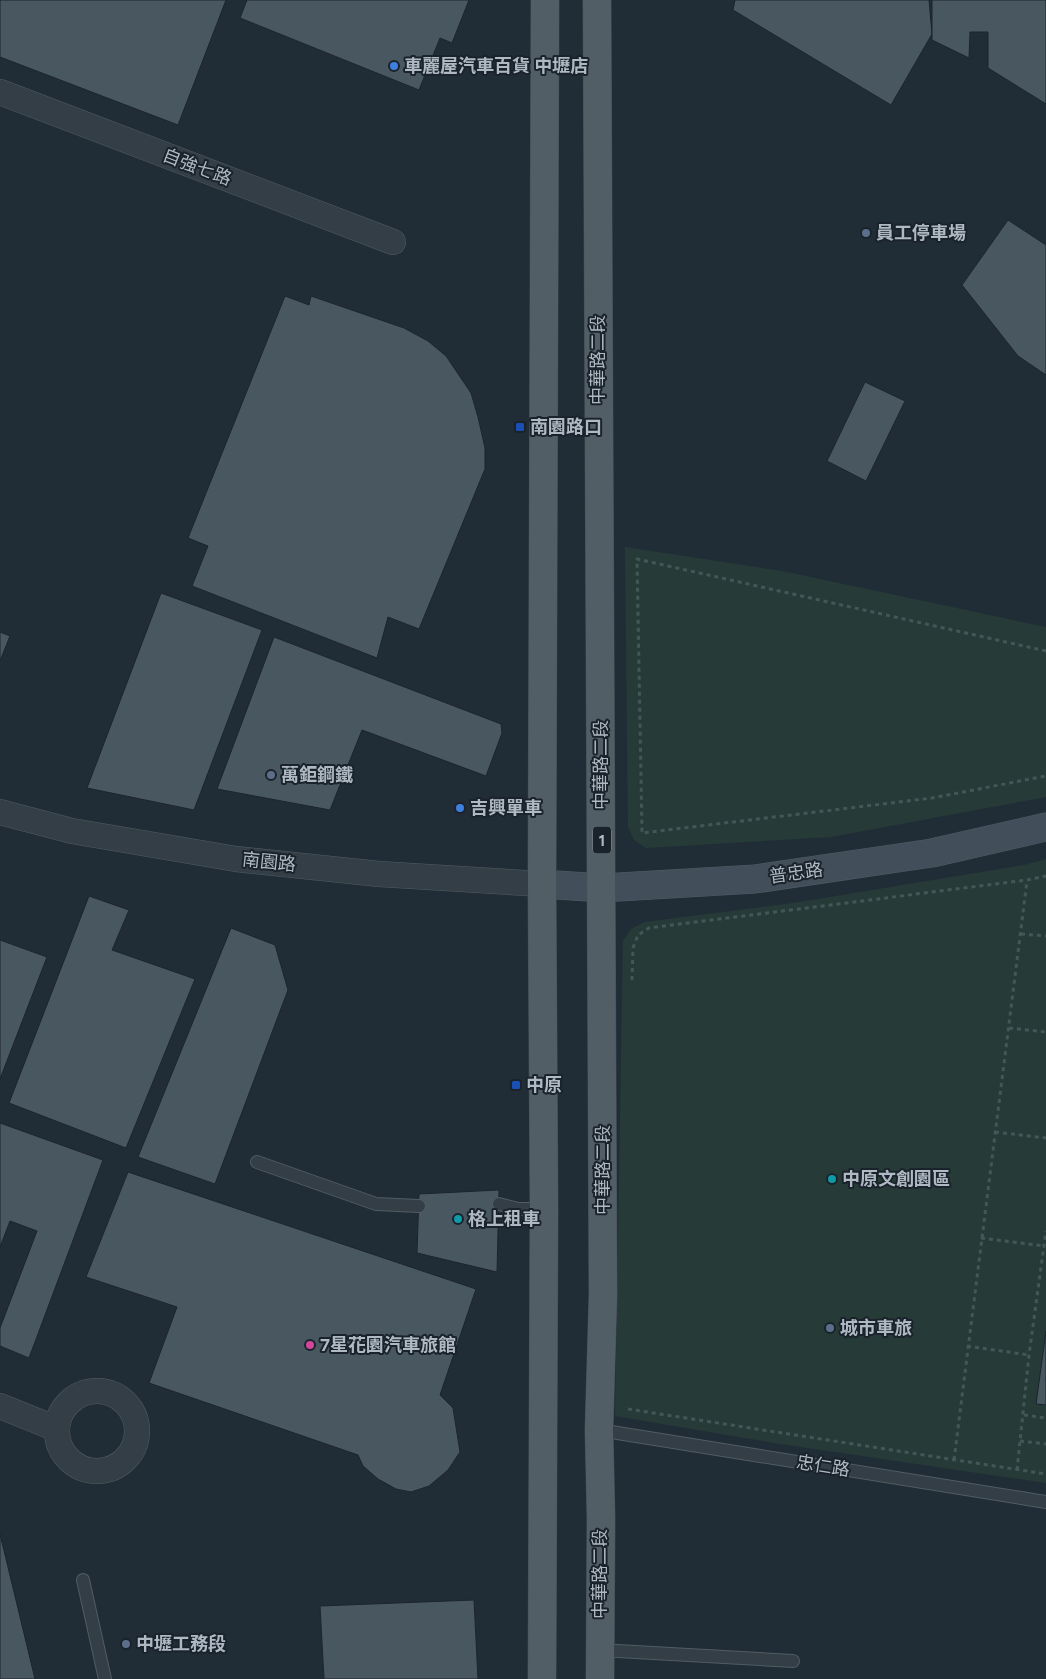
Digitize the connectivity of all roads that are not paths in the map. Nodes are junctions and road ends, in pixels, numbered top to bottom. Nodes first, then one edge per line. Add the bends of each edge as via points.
1 (545, 0) edge
2 (597, 0) edge
3 (0, 92) edge
4 (393, 242) dead end
5 (0, 812) edge
6 (1046, 827) edge
7 (542, 884) junction
8 (602, 888) junction
9 (257, 1162) dead end
10 (499, 1204) dead end
11 (419, 1206) dead end
12 (544, 1209) junction
13 (0, 1406) edge
14 (56, 1429) dead end
15 (599, 1430) junction
16 (1046, 1502) edge
17 (83, 1580) dead end
18 (600, 1650) junction
19 (793, 1661) dead end
20 (104, 1679) edge
21 (542, 1679) edge
22 (600, 1679) edge

1 - 7 main road
2 - 8 main road, 中華路二段 / 1
3 - 4 street, 自強七路
5 - 7 street, 南園路 via 72,831 236,859 379,874
6 - 8 street, 普忠路 via 932,853 756,879
7 - 8 street, 普忠路
7 - 12 main road
8 - 15 main road, 中華路二段 / 1 via 603,1295
9 - 11 lane via 376,1204
10 - 12 lane via 518,1209
12 - 21 main road
13 - 14 street
15 - 16 lane, 忠仁路
15 - 18 main road, 中華路二段 / 1
17 - 20 lane
18 - 19 lane
18 - 22 main road, 中華路二段 / 1

